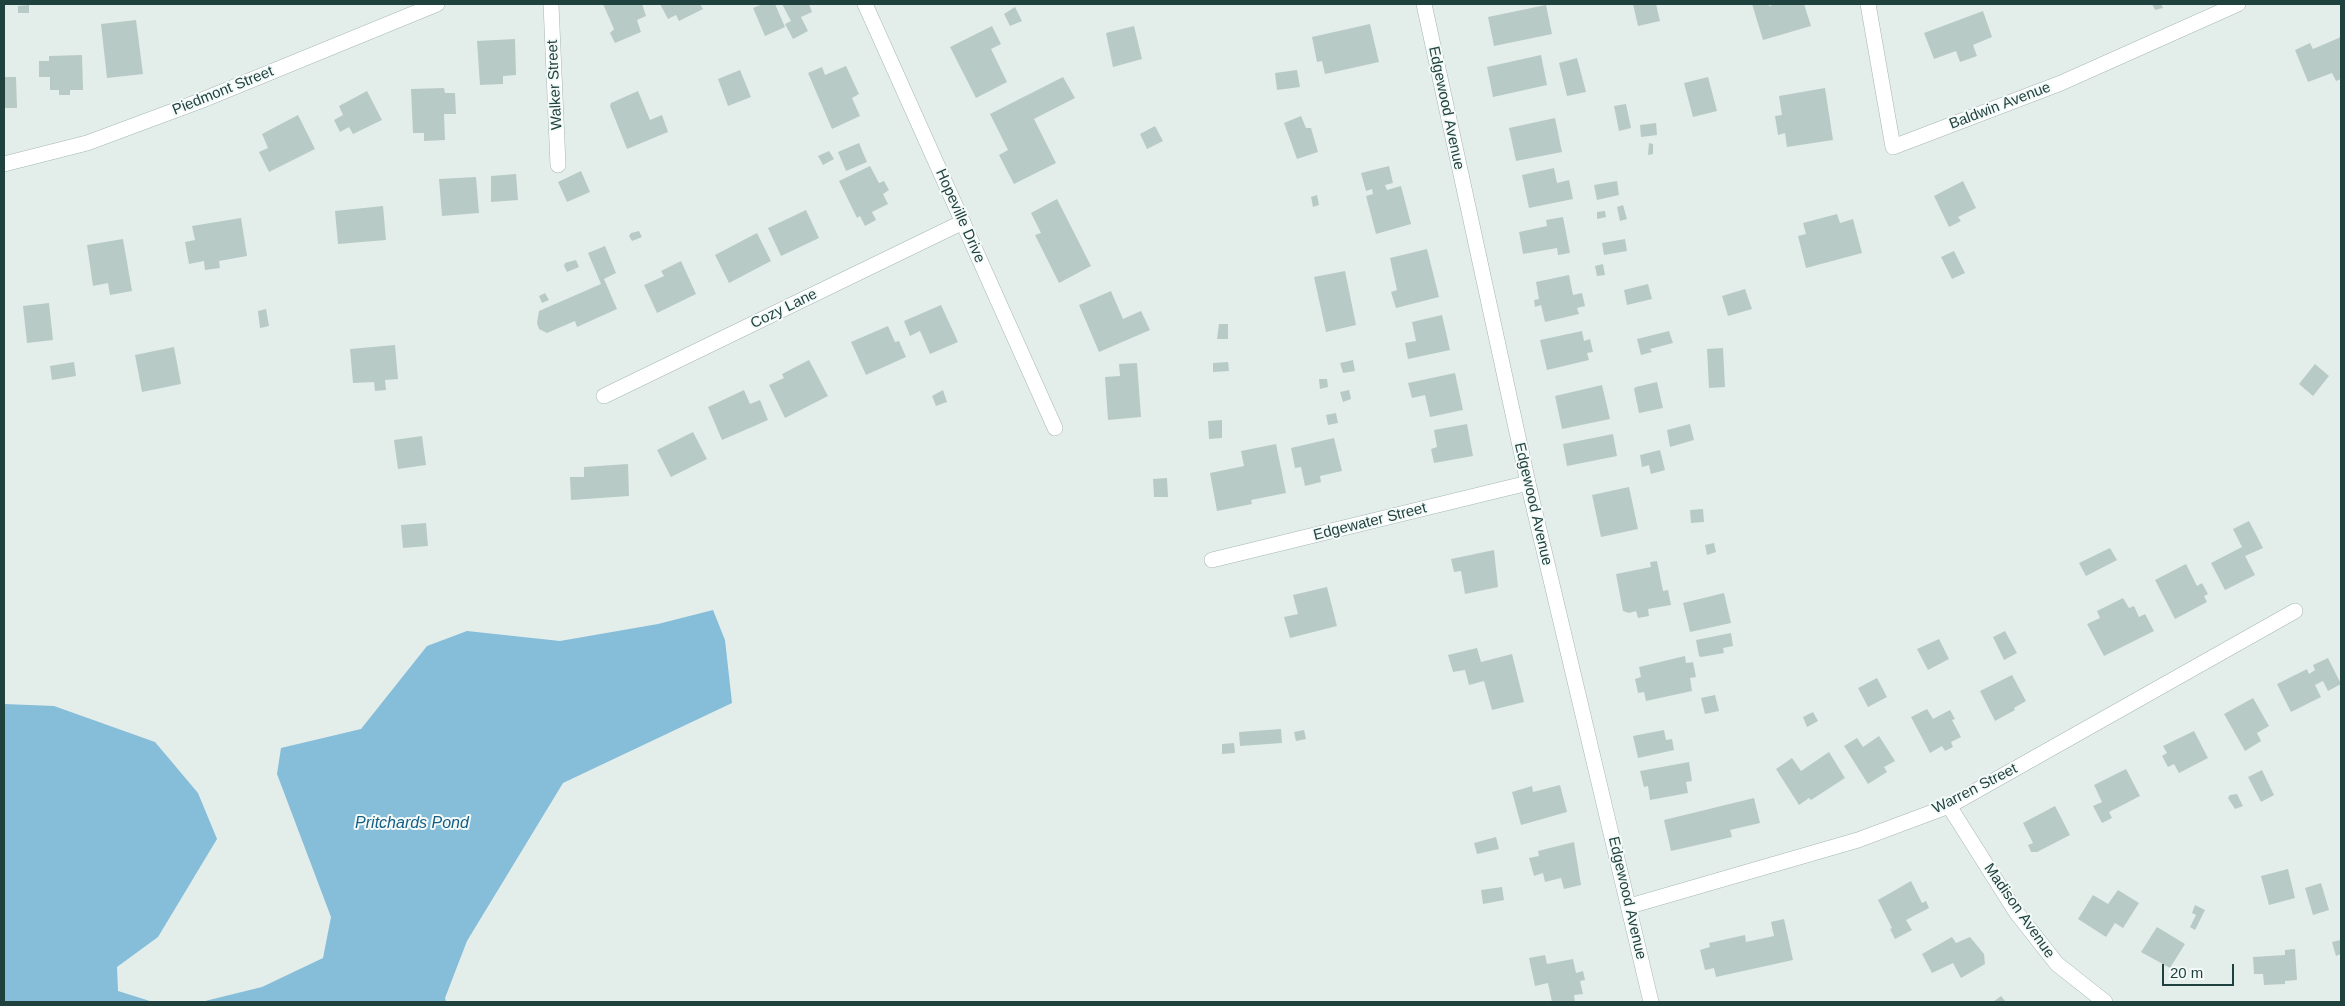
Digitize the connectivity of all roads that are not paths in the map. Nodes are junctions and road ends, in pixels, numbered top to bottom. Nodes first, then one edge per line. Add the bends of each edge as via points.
1 (437, 4) edge
2 (551, 4) edge
3 (864, 4) edge
4 (1424, 4) edge
5 (1868, 4) edge
6 (2238, 4) edge
7 (4, 164) edge
8 (558, 165) dead end
9 (963, 222) junction
10 (604, 396) dead end
11 (1055, 428) dead end
12 (1528, 483) junction
13 (1212, 560) dead end
14 (2296, 611) dead end
15 (1949, 806) junction
16 (1630, 906) junction
17 (1651, 1002) edge
18 (2105, 1002) edge

1 - 7 street, Piedmont Street via 172,112 88,143
2 - 8 street, Walker Street
3 - 9 street, Hopeville Drive
4 - 12 street, Edgewood Avenue
5 - 6 street, Baldwin Avenue via 1893,147 2061,83
9 - 10 street, Cozy Lane
9 - 11 street, Hopeville Drive
12 - 13 street, Edgewater Street
12 - 16 street, Edgewood Avenue
14 - 15 street, Warren Street
15 - 16 street, Warren Street via 1858,840
15 - 18 street, Madison Avenue via 2016,912 2057,964
16 - 17 street, Edgewood Avenue

